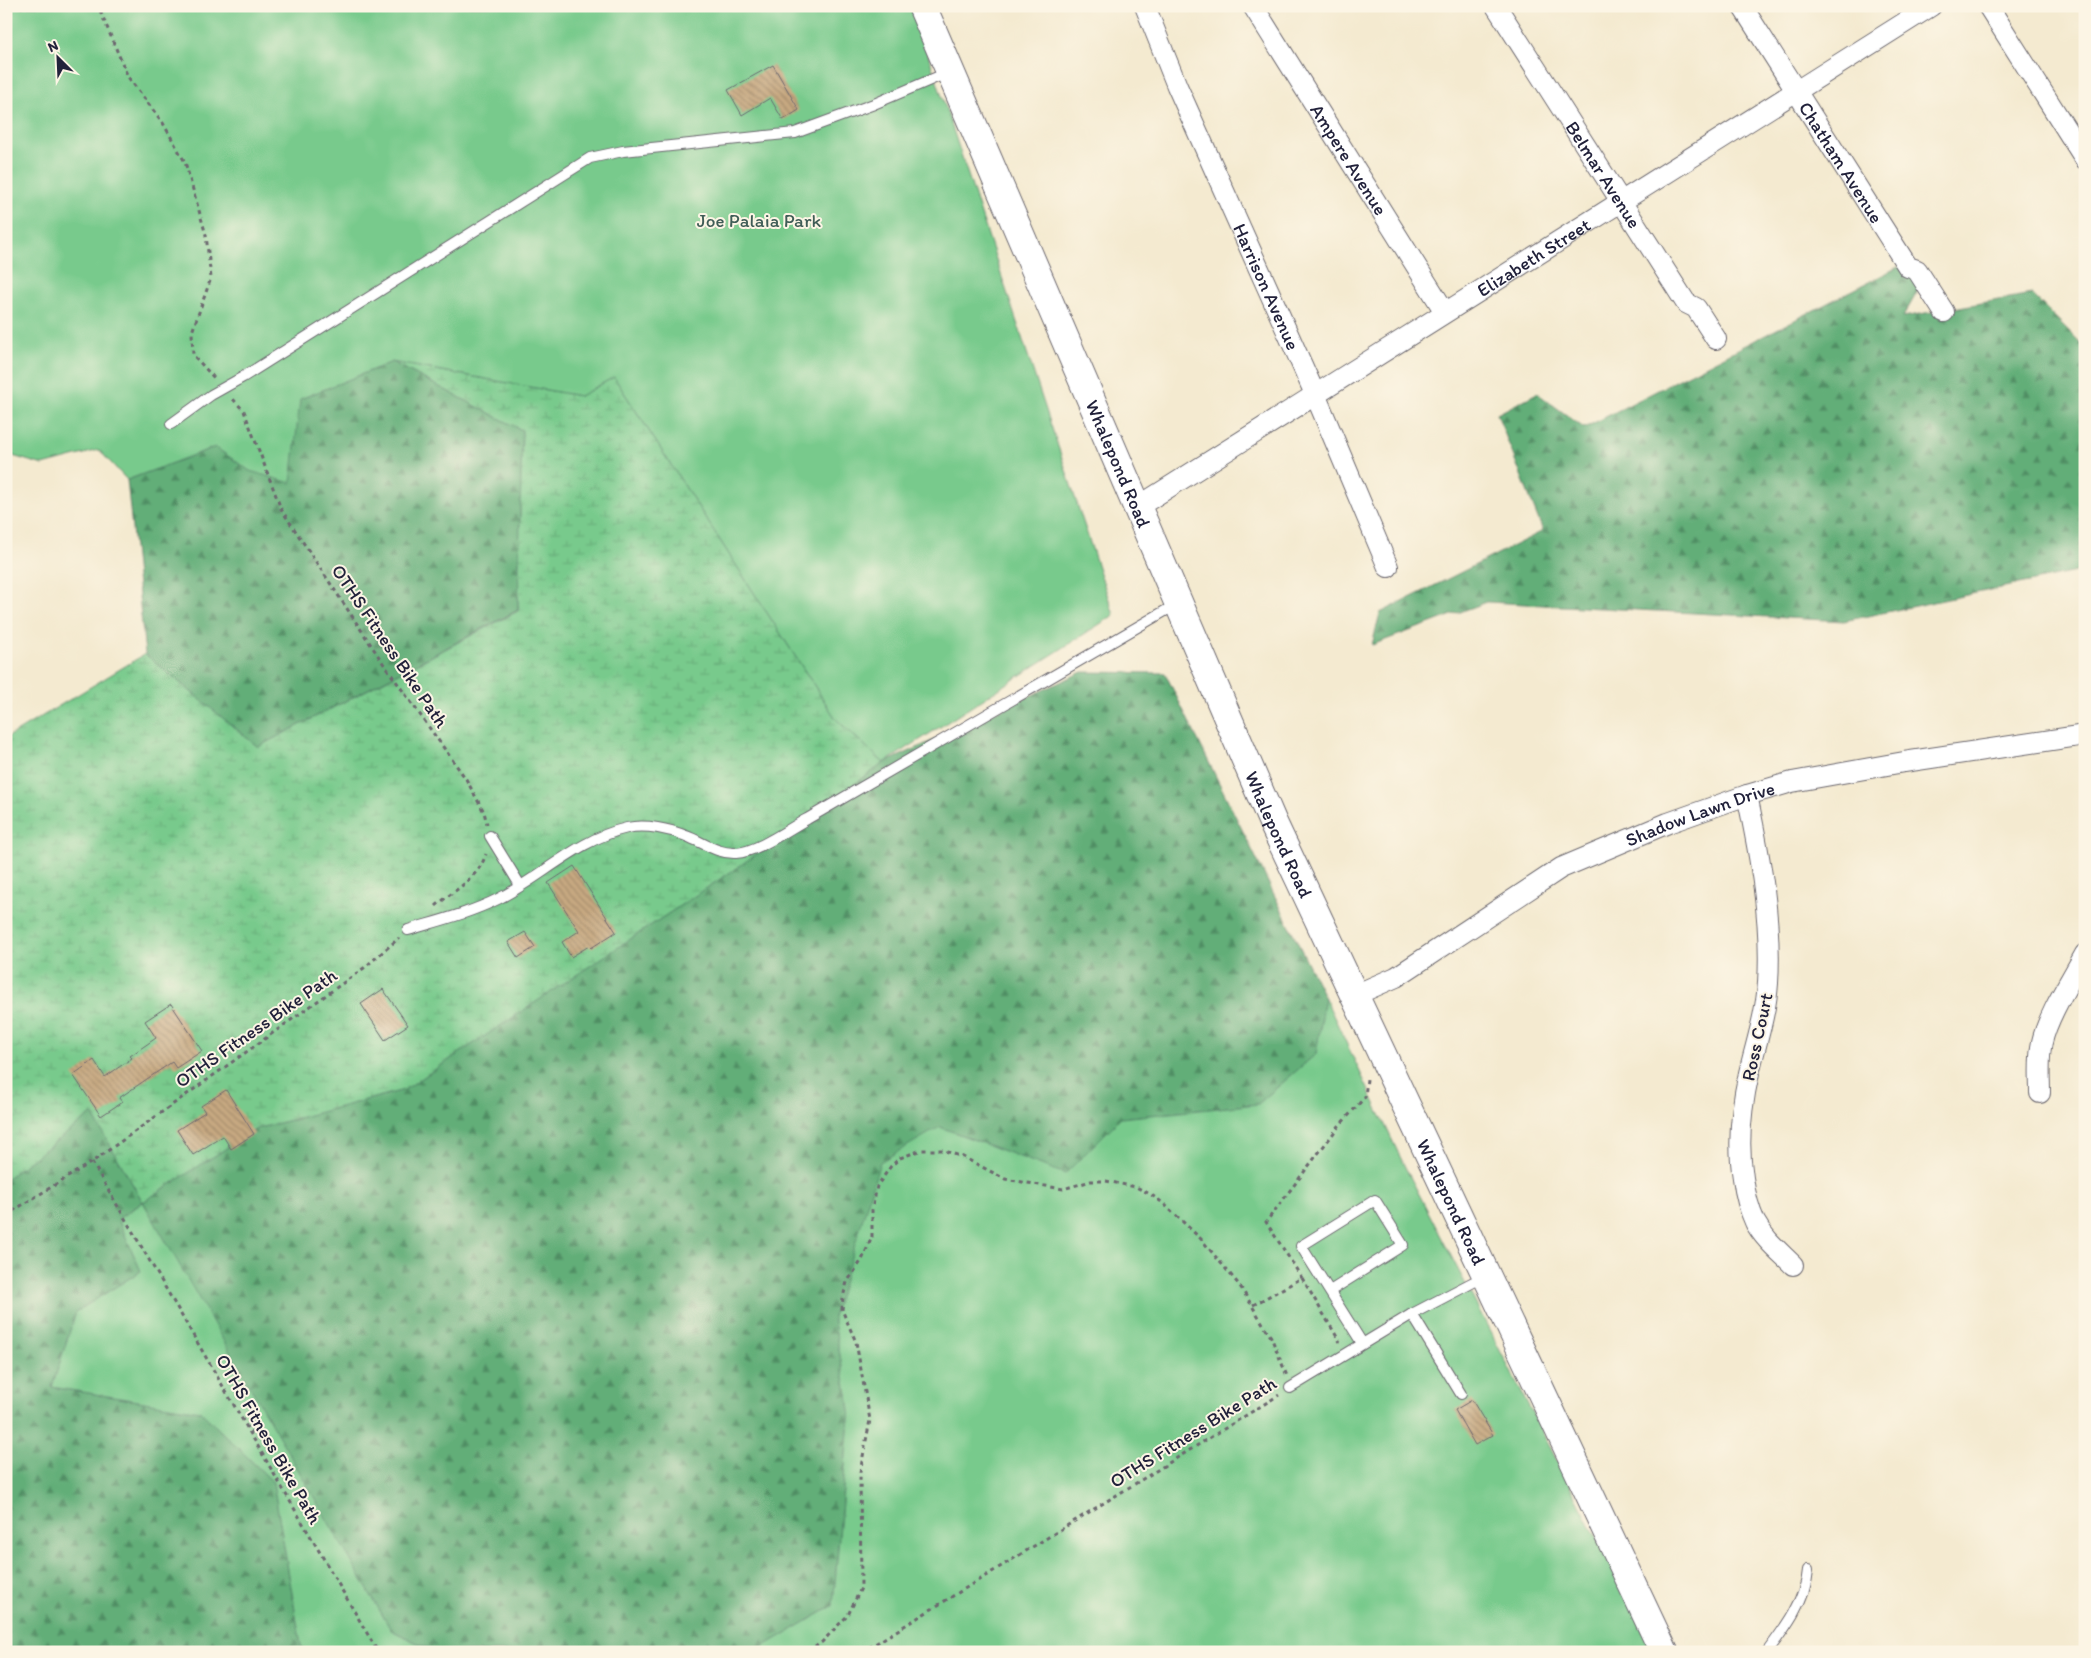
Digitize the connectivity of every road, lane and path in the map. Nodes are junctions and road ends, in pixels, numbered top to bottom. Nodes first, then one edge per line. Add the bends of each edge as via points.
1 (19, 6) edge
2 (30, 6) edge
3 (95, 6) edge
4 (922, 6) edge
5 (1146, 6) edge
6 (1253, 6) edge
7 (1496, 6) edge
8 (1742, 6) edge
9 (1931, 6) edge
10 (1988, 6) edge
11 (950, 72) junction
12 (1797, 91) junction
13 (2085, 159) edge
14 (1621, 202) junction
15 (1445, 312) junction
16 (1944, 312) dead end
17 (1716, 339) dead end
18 (224, 388) junction
19 (1316, 394) junction
20 (171, 424) dead end
21 (1136, 508) junction
22 (1388, 567) dead end
23 (1178, 603) junction
24 (2085, 735) edge
25 (1747, 795) junction
26 (490, 836) junction
27 (520, 885) junction
28 (408, 930) junction
29 (2085, 954) edge
30 (1355, 995) junction
31 (1367, 1079) dead end
32 (2040, 1093) dead end
33 (92, 1162) junction
34 (6, 1215) edge
35 (1793, 1264) dead end
36 (1486, 1276) junction
37 (1302, 1278) junction
38 (1330, 1291) junction
39 (1253, 1305) junction
40 (1412, 1314) junction
41 (1362, 1343) junction
42 (1347, 1353) junction
43 (1290, 1388) junction
44 (1462, 1394) dead end
45 (1808, 1570) dead end
46 (378, 1652) edge
47 (808, 1652) edge
48 (862, 1652) edge
49 (1664, 1652) edge
50 (1767, 1652) edge

1 - 2 path
3 - 18 path, OTHS Fitness Bike Path via 99,8 128,77 163,123 185,162 206,235 211,278 192,332 193,355
4 - 11 street, Whalepond Road
5 - 19 street, Harrison Avenue via 1178,86
6 - 15 street, Ampere Avenue
7 - 14 street, Belmar Avenue
8 - 12 street, Chatham Avenue
9 - 12 street, Elizabeth Street
10 - 13 street
11 - 18 lane via 795,133 623,151 590,158
11 - 21 street, Whalepond Road
12 - 14 street, Elizabeth Street
12 - 16 street, Chatham Avenue via 1908,267 1917,270
14 - 15 street, Elizabeth Street
14 - 17 street, Belmar Avenue via 1686,303 1696,308
15 - 19 street, Elizabeth Street
18 - 20 lane
18 - 26 path, OTHS Fitness Bike Path via 244,411 280,509 383,663 466,779 484,812
19 - 21 street, Elizabeth Street
19 - 22 street, Harrison Avenue
21 - 23 street, Whalepond Road
23 - 27 lane via 751,850 724,852 669,830 628,828 588,844
23 - 30 street, Whalepond Road via 1272,823
24 - 25 street, Shadow Lawn Drive via 1802,780
25 - 30 street, Shadow Lawn Drive via 1668,823 1560,868 1396,977
25 - 35 street, Ross Court via 1757,843 1769,961 1764,1014 1742,1111 1740,1161 1755,1221 1767,1239
26 - 27 lane
26 - 28 path, OTHS Fitness Bike Path via 484,859 471,879
27 - 28 lane via 498,899 457,916
28 - 33 path, OTHS Fitness Bike Path via 364,968
29 - 32 street via 2042,1040
30 - 36 street, Whalepond Road
31 - 37 path via 1365,1097 1266,1222
33 - 34 path, OTHS Fitness Bike Path
33 - 46 path, OTHS Fitness Bike Path
36 - 40 lane
36 - 49 street, Whalepond Road
37 - 39 path
37 - 42 path
38 - 38 lane via 1301,1246 1376,1200 1403,1245
38 - 41 lane
39 - 43 path, OTHS Fitness Bike Path via 1283,1364
39 - 47 path, OTHS Fitness Bike Path via 1221,1262 1188,1226 1163,1203 1136,1187 1091,1181 1062,1189 1005,1179 942,1150 921,1150 900,1158 877,1186 872,1210 872,1237 847,1282 843,1296 842,1310 856,1342 870,1420 860,1472 861,1588 848,1615
40 - 41 lane
40 - 44 lane
41 - 42 lane
42 - 43 lane
43 - 48 path, OTHS Fitness Bike Path
45 - 50 lane via 1808,1580 1788,1624

